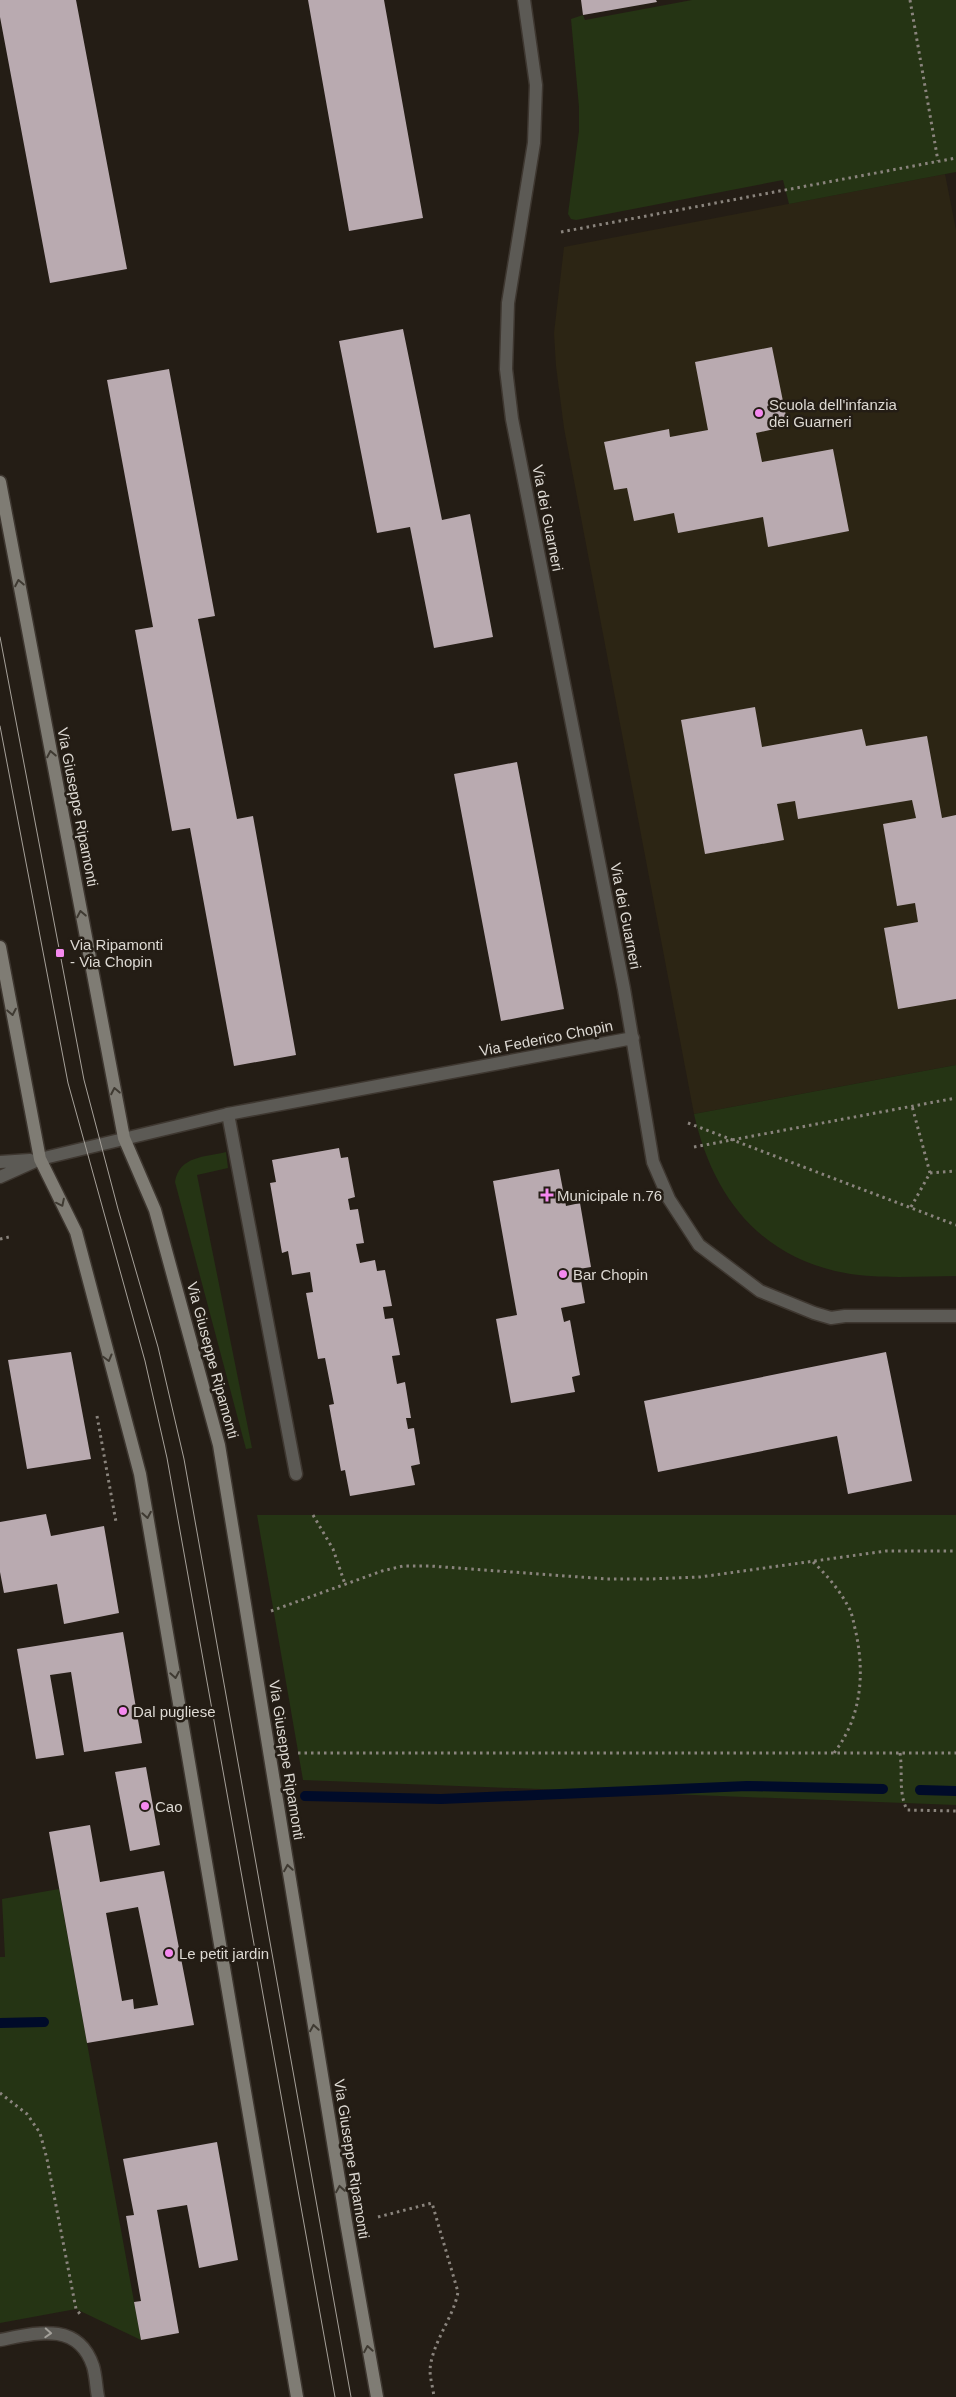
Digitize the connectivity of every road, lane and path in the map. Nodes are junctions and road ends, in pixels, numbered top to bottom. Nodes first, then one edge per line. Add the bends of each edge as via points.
1 (524, 0) edge
2 (910, 0) edge
3 (956, 158) edge
4 (938, 161) junction
5 (561, 232) dead end
6 (0, 482) edge
7 (0, 947) edge
8 (633, 1038) junction
9 (956, 1098) edge
10 (912, 1106) junction
11 (228, 1114) junction
12 (688, 1123) dead end
13 (124, 1138) junction
14 (732, 1140) junction
15 (694, 1147) dead end
16 (40, 1159) junction
17 (0, 1162) edge
18 (956, 1171) edge
19 (930, 1173) junction
20 (0, 1177) edge
21 (911, 1208) junction
22 (956, 1225) edge
23 (9, 1237) dead end
24 (0, 1240) edge
25 (956, 1316) edge
26 (96, 1410) dead end
27 (296, 1474) dead end
28 (313, 1515) dead end
29 (116, 1522) dead end
30 (956, 1551) edge
31 (812, 1562) junction
32 (345, 1584) junction
33 (270, 1611) dead end
34 (298, 1753) dead end
35 (834, 1753) junction
36 (900, 1753) junction
37 (956, 1753) edge
38 (956, 1811) edge
39 (0, 2093) edge
40 (378, 2217) dead end
41 (82, 2316) dead end
42 (0, 2340) edge
43 (98, 2397) edge
44 (297, 2397) edge
45 (376, 2397) edge
46 (434, 2397) edge

1 - 8 street, Via dei Guarneri via 536,85 534,143 508,303 506,369 512,419
2 - 4 path
3 - 4 path
4 - 5 path
13 -> 6 street, Via Giuseppe Ripamonti
7 -> 16 street
8 - 11 street, Via Federico Chopin
8 - 25 street, Via Federico Chopin via 653,1162 669,1199 699,1245 760,1291 832,1318
9 - 10 path
10 - 14 path
10 - 19 path
11 - 13 street, Via Federico Chopin
11 - 27 street
12 - 14 path
13 - 16 street
45 -> 13 street, Via Giuseppe Ripamonti via 219,1445 155,1210
14 - 15 path
14 - 21 path
16 - 17 street
16 - 20 street
16 -> 44 street via 76,1232 140,1474
18 - 19 path
19 - 21 path
21 - 22 path
23 - 24 path
26 - 29 path
28 - 32 path via 333,1549
30 - 31 path via 886,1551
31 - 32 path via 700,1577 650,1579 403,1566
31 - 35 path via 837,1588 851,1612 861,1668 854,1718 847,1736
32 - 33 path
34 - 35 path
35 - 36 path
36 - 37 path
36 - 38 path via 901,1796 907,1810
39 - 41 path via 27,2114 40,2134 76,2309
40 - 46 path via 432,2203 458,2292 432,2357 430,2372
42 -> 43 street via 44,2332 66,2335 82,2347 92,2366

